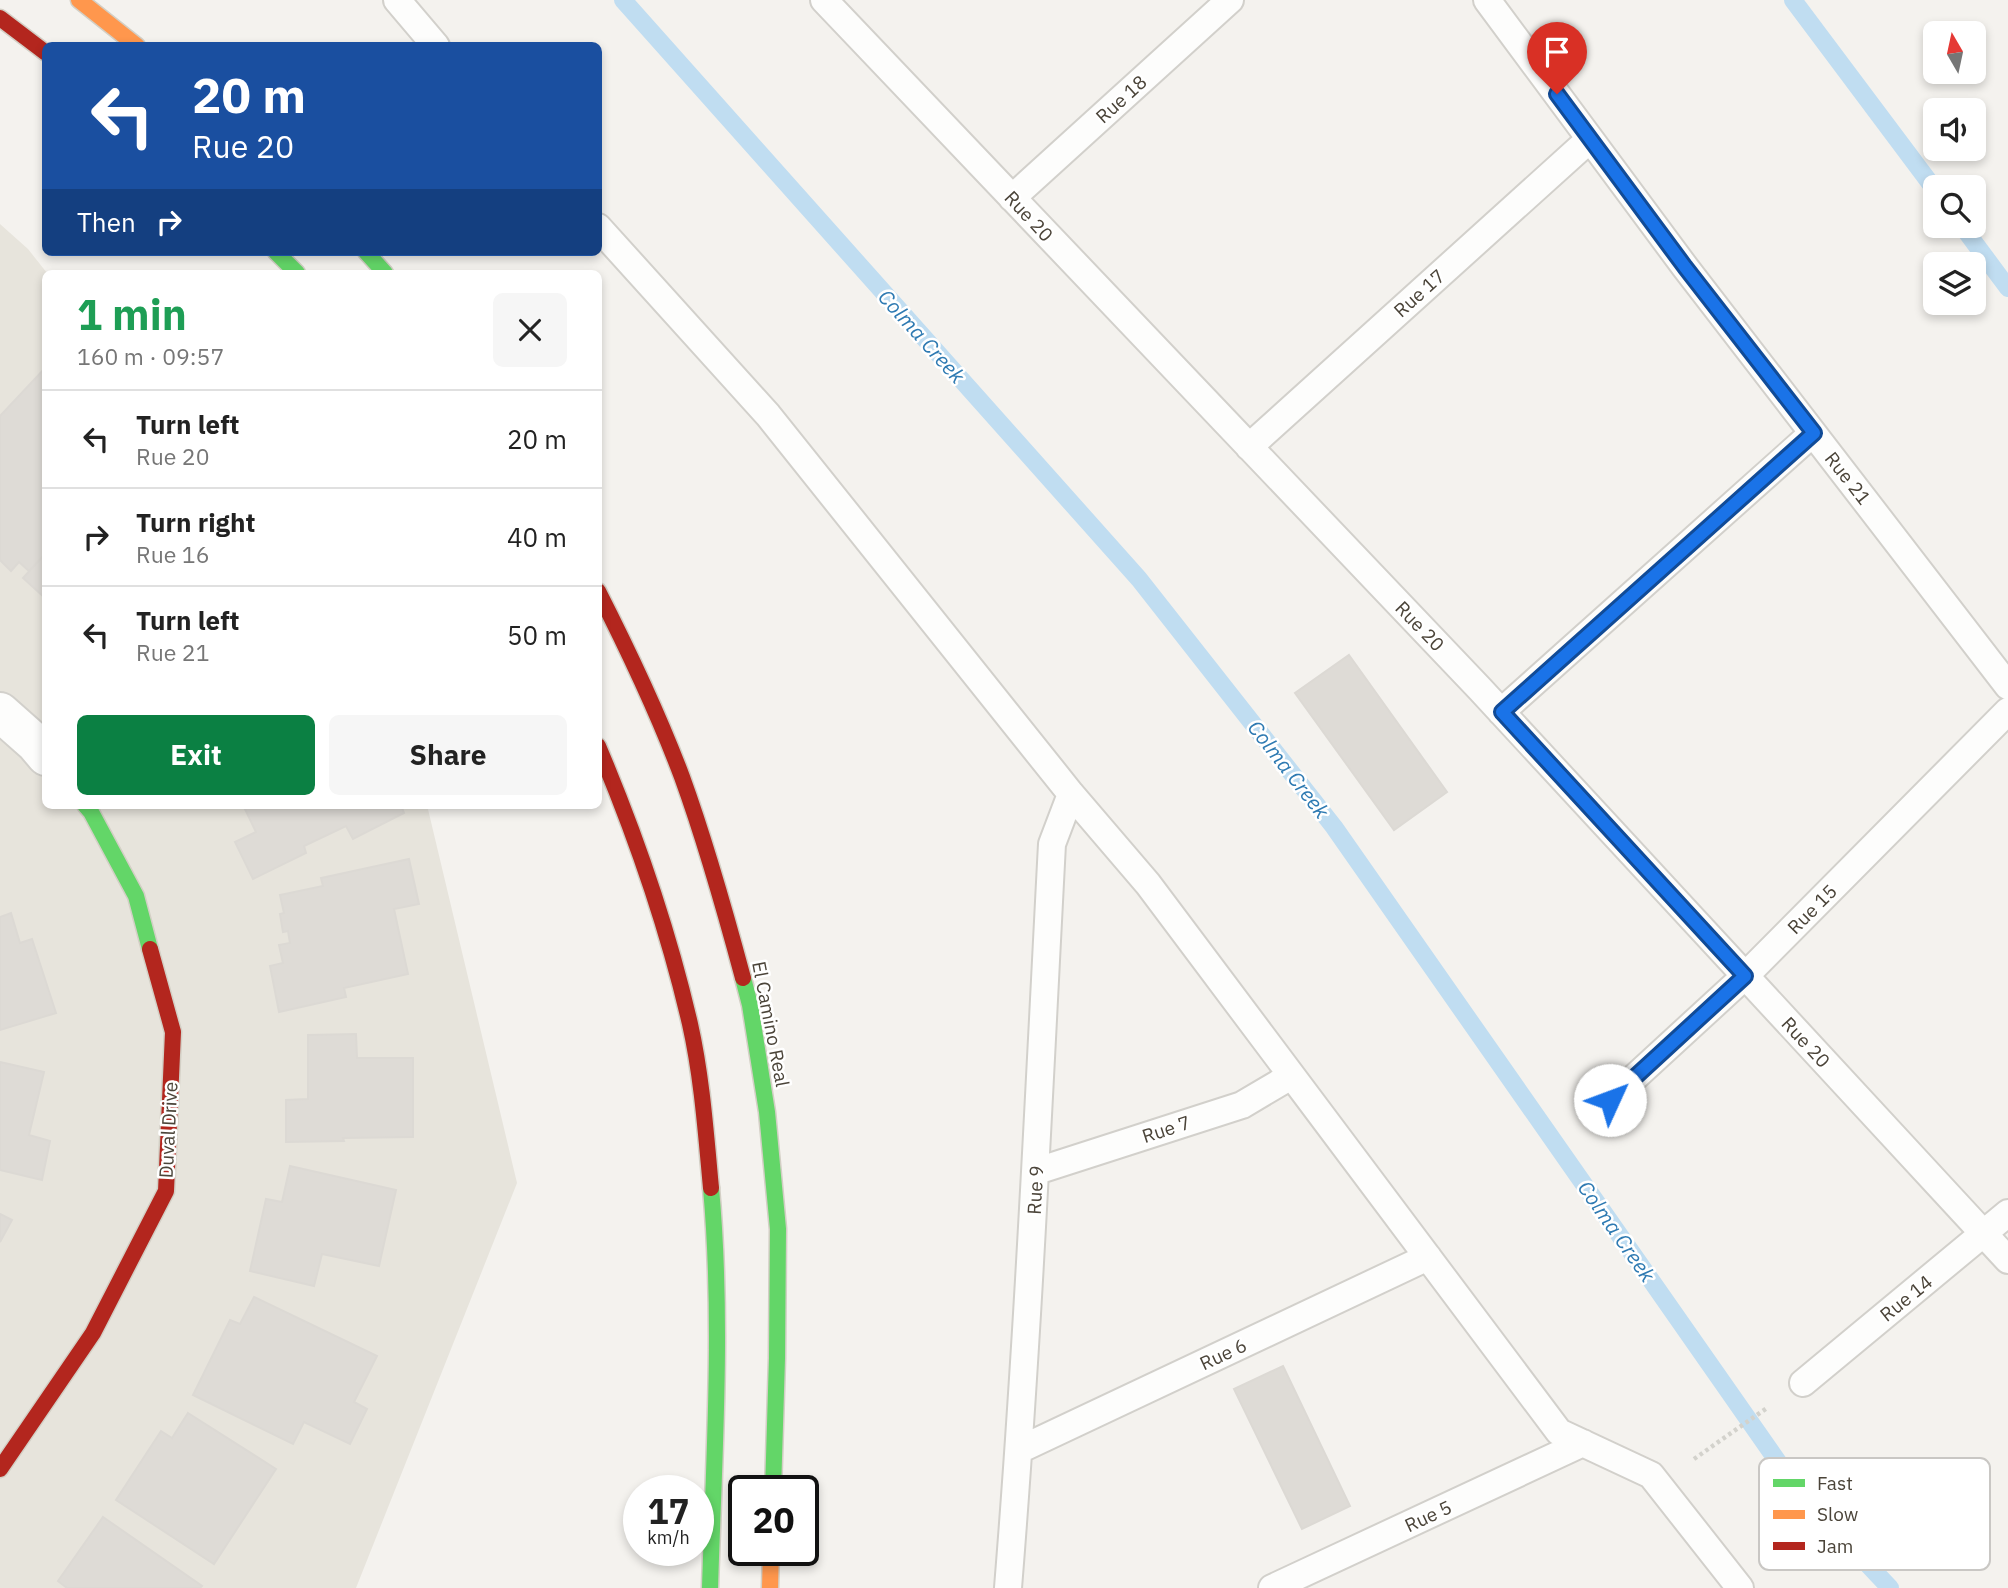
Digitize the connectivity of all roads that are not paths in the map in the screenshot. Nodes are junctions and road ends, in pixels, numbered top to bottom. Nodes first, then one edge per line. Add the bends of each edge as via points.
1 (79, 0) edge
2 (397, 0) edge
3 (824, 0) edge
4 (1230, 0) edge
5 (1487, 0) edge
6 (0, 18) edge
7 (132, 42) edge
8 (433, 42) edge
9 (42, 50) edge
10 (1590, 139) junction
11 (1012, 198) junction
12 (602, 231) edge
13 (279, 256) edge
14 (370, 256) edge
15 (294, 270) edge
16 (382, 270) edge
17 (1814, 433) junction
18 (1250, 447) junction
19 (602, 599) edge
20 (2008, 686) edge
21 (2008, 711) edge
22 (0, 712) edge
23 (1502, 712) junction
24 (42, 751) edge
25 (602, 755) edge
26 (1071, 794) junction
27 (88, 809) edge
28 (1745, 976) junction
29 (1291, 1076) junction
30 (1610, 1100) dead end
31 (1037, 1171) junction
32 (2008, 1213) edge
33 (1984, 1234) junction
34 (1427, 1258) junction
35 (2008, 1260) edge
36 (1803, 1383) dead end
37 (1583, 1443) junction
38 (1019, 1450) junction
39 (0, 1469) edge
40 (773, 1475) edge
41 (771, 1566) edge
42 (710, 1588) edge
43 (770, 1588) edge
44 (1008, 1588) edge
45 (1272, 1588) edge
46 (1740, 1588) edge

1 - 7 main road
2 - 8 lane
3 - 11 lane, Rue 20
4 - 11 lane, Rue 18
5 - 10 lane, Rue 21
6 - 9 main road
10 - 17 lane, Rue 21
10 - 18 lane, Rue 17
11 - 18 lane, Rue 20
12 - 26 lane via 768,415
13 - 15 main road
14 - 16 main road
17 - 20 lane, Rue 21
17 - 23 lane
18 - 23 lane, Rue 20
19 - 40 main road, El Camino Real via 631,655 682,778 750,1005 767,1112 778,1229
21 - 28 lane, Rue 15
22 - 24 street
23 - 28 lane, Rue 20
25 - 42 main road via 661,918 690,1026 706,1130 716,1245
26 - 29 lane via 1147,884
26 - 31 lane, Rue 9 via 1052,844
27 - 39 main road, Duval Drive via 136,895 173,1031 166,1191 93,1333
28 - 30 lane, Rue 15
28 - 33 lane, Rue 20
29 - 31 lane, Rue 7 via 1242,1105
29 - 34 lane
31 - 38 lane, Rue 9
32 - 33 lane, Rue 14
33 - 35 lane, Rue 20
33 - 36 lane, Rue 14
34 - 37 lane via 1559,1432
34 - 38 lane, Rue 6
37 - 45 lane, Rue 5
37 - 46 lane via 1651,1475
38 - 44 lane, Rue 9
41 - 43 main road

